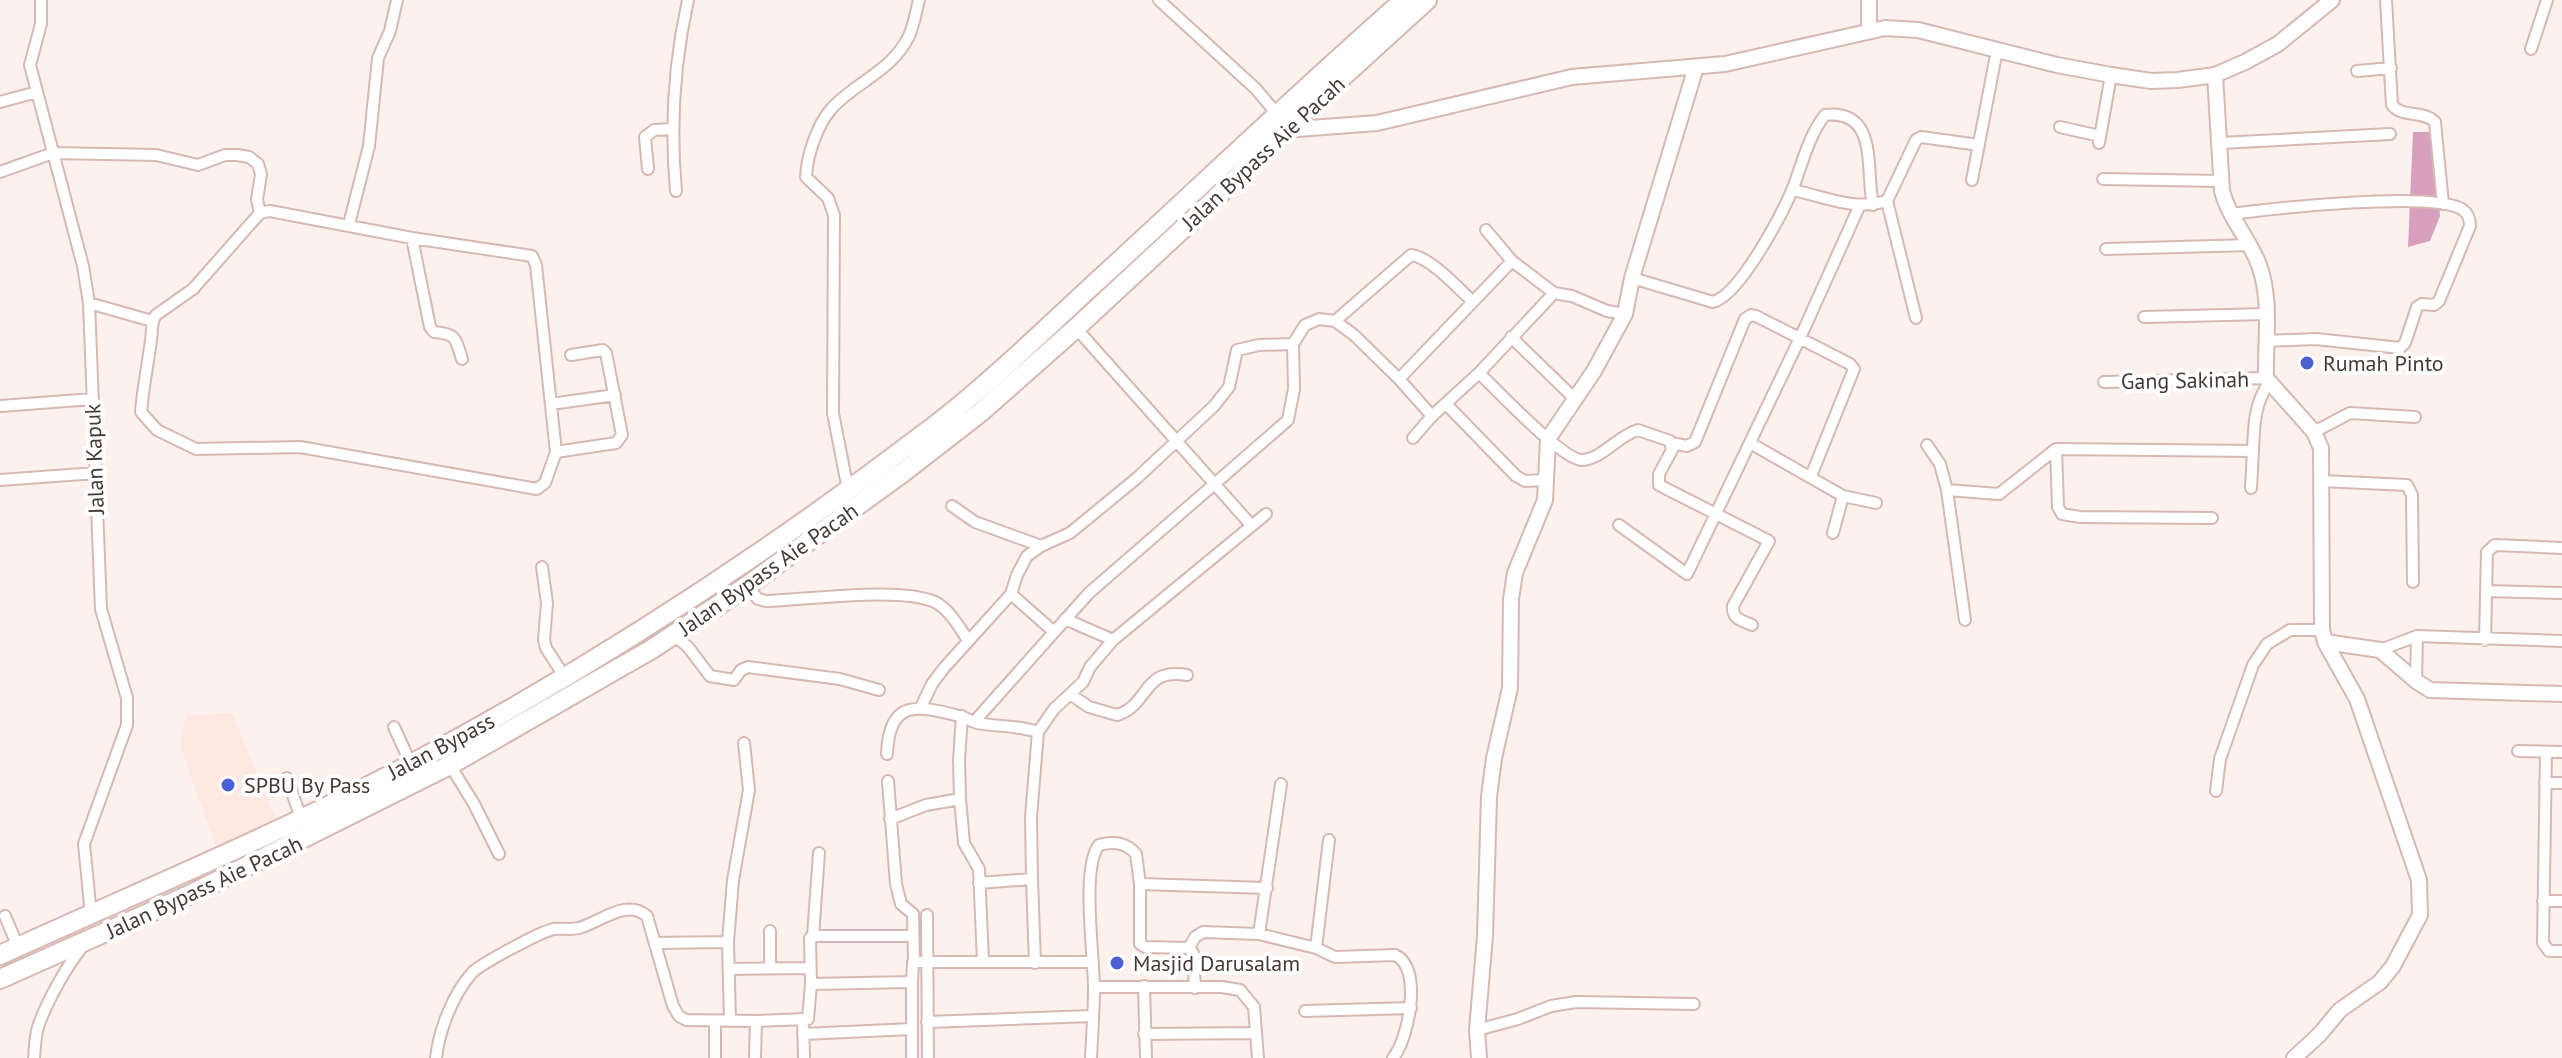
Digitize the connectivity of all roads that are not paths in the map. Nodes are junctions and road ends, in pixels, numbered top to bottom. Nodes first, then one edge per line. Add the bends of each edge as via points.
1 (41, 0) edge
2 (397, 0) edge
3 (688, 0) edge
4 (919, 0) edge
5 (1159, 0) edge
6 (1404, 0) edge
7 (1427, 0) edge
8 (1869, 0) edge
9 (2332, 0) edge
10 (2386, 0) edge
11 (2547, 0) edge
12 (1869, 30) junction
13 (2531, 49) dead end
14 (1997, 50) junction
15 (1696, 67) junction
16 (2391, 68) junction
17 (2357, 71) dead end
18 (2111, 75) junction
19 (2215, 75) junction
20 (37, 92) junction
21 (0, 102) edge
22 (1280, 122) junction
23 (2060, 127) dead end
24 (672, 129) junction
25 (2390, 134) dead end
26 (2220, 143) junction
27 (1979, 145) junction
28 (53, 153) junction
29 (648, 169) dead end
30 (0, 172) edge
31 (2103, 179) dead end
32 (1972, 180) dead end
33 (2220, 181) junction
34 (1792, 190) junction
35 (676, 191) dead end
36 (1887, 201) junction
37 (2440, 204) junction
38 (1873, 205) junction
39 (1859, 207) junction
40 (260, 213) junction
41 (2231, 214) junction
42 (349, 224) junction
43 (1486, 230) dead end
44 (412, 238) junction
45 (2251, 245) junction
46 (2106, 249) dead end
47 (1512, 261) junction
48 (1632, 278) junction
49 (1554, 293) junction
50 (1472, 301) junction
51 (89, 303) junction
52 (1625, 314) junction
53 (2267, 314) junction
54 (2144, 317) dead end
55 (1916, 318) dead end
56 (152, 321) junction
57 (1335, 321) junction
58 (1076, 328) junction
59 (1511, 337) junction
60 (1800, 338) junction
61 (2265, 341) junction
62 (1293, 344) junction
63 (571, 355) dead end
64 (462, 359) dead end
65 (1479, 373) junction
66 (1399, 379) junction
67 (2268, 380) junction
68 (2104, 382) dead end
69 (615, 395) junction
70 (93, 399) junction
71 (1576, 400) junction
72 (551, 404) junction
73 (1447, 405) junction
74 (0, 406) edge
75 (1432, 416) junction
76 (2415, 417) dead end
77 (2314, 432) junction
78 (1413, 438) dead end
79 (1548, 439) junction
80 (1176, 441) junction
81 (1671, 443) junction
82 (1750, 443) junction
83 (1927, 445) dead end
84 (2056, 449) junction
85 (2253, 451) junction
86 (556, 452) junction
87 (96, 473) junction
88 (1811, 476) junction
89 (0, 480) edge
90 (1546, 480) junction
91 (2322, 481) junction
92 (1214, 486) junction
93 (2251, 488) dead end
94 (848, 490) junction
95 (1947, 490) junction
96 (1843, 496) junction
97 (1876, 503) dead end
98 (952, 506) dead end
99 (1717, 513) junction
100 (1266, 514) dead end
101 (2212, 518) dead end
102 (1251, 525) junction
103 (1619, 525) dead end
104 (1833, 533) dead end
105 (1041, 546) junction
106 (2562, 548) edge
107 (542, 567) dead end
108 (2413, 582) dead end
109 (747, 586) junction
110 (2486, 591) junction
111 (2562, 593) edge
112 (1011, 594) junction
113 (1065, 619) junction
114 (1965, 620) dead end
115 (656, 621) junction
116 (1752, 625) dead end
117 (1053, 631) junction
118 (674, 635) junction
119 (2323, 636) junction
120 (2417, 636) junction
121 (968, 640) junction
122 (1113, 640) junction
123 (2485, 640) junction
124 (2562, 641) edge
125 (2380, 650) junction
126 (1187, 675) dead end
127 (564, 676) junction
128 (2416, 681) junction
129 (879, 690) dead end
130 (1070, 694) junction
131 (2562, 694) edge
132 (921, 707) junction
133 (962, 716) junction
134 (974, 722) junction
135 (394, 727) dead end
136 (1038, 732) junction
137 (744, 743) dead end
138 (2518, 751) dead end
139 (2546, 752) junction
140 (2562, 752) edge
141 (887, 754) dead end
142 (411, 764) junction
143 (450, 765) junction
144 (287, 778) dead end
145 (888, 781) dead end
146 (2545, 783) junction
147 (2562, 783) edge
148 (1281, 784) dead end
149 (2216, 791) dead end
150 (960, 799) junction
151 (301, 818) junction
152 (890, 819) junction
153 (1329, 840) dead end
154 (819, 853) dead end
155 (499, 854) dead end
156 (1032, 879) junction
157 (979, 883) junction
158 (1140, 884) junction
159 (1267, 888) junction
160 (2543, 901) junction
161 (2562, 901) edge
162 (91, 915) junction
163 (927, 915) dead end
164 (5, 916) dead end
165 (770, 931) dead end
166 (1259, 934) junction
167 (813, 936) junction
168 (912, 936) junction
169 (88, 941) junction
170 (728, 942) junction
171 (655, 943) junction
172 (18, 947) junction
173 (1189, 948) junction
174 (1316, 948) junction
175 (2562, 951) edge
176 (0, 955) edge
177 (920, 962) junction
178 (983, 962) junction
179 (1093, 962) junction
180 (1035, 963) junction
181 (770, 967) junction
182 (810, 968) junction
183 (729, 969) junction
184 (0, 979) edge
185 (912, 982) junction
186 (811, 984) junction
187 (1144, 986) junction
188 (1094, 987) junction
189 (1195, 988) junction
190 (1694, 1004) dead end
191 (1411, 1008) junction
192 (1305, 1011) dead end
193 (1093, 1016) junction
194 (803, 1019) junction
195 (715, 1021) junction
196 (730, 1021) junction
197 (756, 1021) junction
198 (927, 1022) junction
199 (912, 1029) junction
200 (1477, 1030) junction
201 (1256, 1033) junction
202 (803, 1034) junction
203 (1144, 1034) junction
204 (34, 1058) edge
205 (436, 1058) edge
206 (715, 1058) edge
207 (755, 1058) edge
208 (804, 1058) edge
209 (912, 1058) edge
210 (928, 1058) edge
211 (1091, 1058) edge
212 (1146, 1058) edge
213 (1258, 1058) edge
214 (1393, 1058) edge
215 (1479, 1058) edge
216 (2294, 1058) edge

1 - 20 street, Jalan Kapuk via 41,24 30,65
2 - 42 street via 378,58 369,146
3 - 24 street
4 - 94 street via 909,36 880,72 833,108 807,162 806,177 828,198 834,215 833,413
5 - 22 street via 1256,89
6 - 22 highway
7 - 22 highway, Jalan Bypass Aie Pacah
8 - 12 street
9 - 19 street via 2278,44
10 - 16 street
11 - 13 street
12 - 14 street via 1918,30
12 - 15 street
14 - 18 street
14 - 27 street
15 - 22 street via 1572,77 1377,123
15 - 48 street
16 - 17 street
16 - 37 street via 2393,108 2435,122
18 - 19 street via 2151,81
18 - 23 street via 2100,140
19 - 26 street
20 - 21 street
20 - 28 street, Jalan Kapuk
22 - 58 highway, Jalan Bypass Aie Pacah via 1216,198
22 - 94 highway, Jalan Bypass via 1006,367
24 - 29 street via 654,130 645,137
24 - 35 street
25 - 26 street
26 - 33 street
27 - 32 street
27 - 36 street via 1916,140
28 - 30 street
28 - 40 street via 156,155 198,165 225,155 249,157 261,174
28 - 51 street, Jalan Kapuk
31 - 33 street
33 - 41 street
34 - 38 street via 1821,120 1835,114 1855,123 1867,137
34 - 39 street
34 - 48 street via 1748,270 1722,300 1713,302
36 - 38 street
36 - 55 street
37 - 41 street via 2316,204
37 - 61 street via 2463,210 2470,226 2438,303 2417,307 2403,346
38 - 39 street
39 - 60 street
40 - 42 street
40 - 56 street via 193,289
41 - 45 street
42 - 44 street
43 - 47 street
44 - 64 street via 430,327 454,336
44 - 72 street via 532,256
45 - 46 street
45 - 53 street via 2263,277
47 - 49 street
47 - 50 street
48 - 52 street
49 - 52 street
49 - 59 street
50 - 57 street via 1430,264 1411,255
50 - 66 street
51 - 56 street
51 - 70 street, Jalan Kapuk
52 - 71 street
53 - 54 street
53 - 61 street
56 - 86 street via 141,412 157,430 196,449 300,447 537,489 545,483
57 - 62 street via 1319,319 1305,325
57 - 66 street
58 - 80 street
58 - 109 highway, Jalan Bypass Aie Pacah via 981,412
59 - 65 street
59 - 71 street
60 - 81 street via 1756,316 1745,319 1695,442
60 - 82 street
60 - 88 street via 1854,369
61 - 67 street
62 - 80 street via 1240,348 1229,387
62 - 92 street via 1288,420
63 - 69 street via 605,351
65 - 73 street
65 - 79 street
66 - 75 street
67 - 68 street, Gang Sakinah
67 - 77 street
67 - 85 street via 2254,414
69 - 72 street
69 - 86 street via 619,441
70 - 74 street
70 - 87 street, Jalan Kapuk
71 - 79 street
72 - 86 street
73 - 75 street
73 - 90 street via 1516,476
75 - 78 street
76 - 77 street via 2350,413
77 - 91 street via 2321,448
79 - 81 street via 1581,461 1638,430
79 - 90 street
80 - 92 street
80 - 105 street via 1070,533
81 - 99 street via 1659,485
82 - 88 street
82 - 99 street
83 - 95 street via 1940,464
84 - 85 street
84 - 95 street via 1999,494
84 - 101 street via 2062,514
85 - 93 street
87 - 89 street
87 - 162 street, Jalan Kapuk via 101,609 123,678 127,725 84,844
88 - 96 street
90 - 200 street via 1545,500 1515,573 1511,599 1511,678 1489,797
91 - 108 street via 2407,485 2412,495
91 - 119 street
92 - 102 street
92 - 113 street
94 - 115 highway, Jalan Bypass
95 - 114 street
96 - 97 street
96 - 104 street
98 - 105 street via 975,522
99 - 103 street via 1687,574
99 - 116 street via 1769,541 1733,606 1732,614
100 - 102 street
102 - 122 street
105 - 112 street via 1027,556
106 - 110 street via 2492,546 2487,552
107 - 127 street via 547,603 544,640
109 - 118 highway, Jalan Bypass Aie Pacah
109 - 121 street via 766,601 895,595 926,599 946,610
110 - 111 street
110 - 123 street
112 - 117 street
112 - 121 street
113 - 117 street
113 - 122 street
115 - 118 highway
115 - 127 highway, Jalan Bypass
117 - 134 street
118 - 129 street via 710,676 734,680 748,667 840,679
118 - 143 highway, Jalan Bypass Aie Pacah
119 - 125 street
119 - 149 street via 2290,630 2267,644 2253,665 2220,759
119 - 216 street via 2373,741 2419,880 2420,915 2380,982 2340,1010
120 - 123 street
120 - 125 street
120 - 128 street
121 - 132 street via 932,684
122 - 130 street
123 - 124 street
125 - 128 street
126 - 130 street via 1161,676 1117,715 1089,707
127 - 142 highway, Jalan Bypass
128 - 131 street via 2439,691
130 - 136 street
132 - 133 street
132 - 141 street via 896,719
133 - 134 street
133 - 150 street
134 - 136 street
135 - 142 street
136 - 156 street
137 - 170 street via 749,790
138 - 139 street
139 - 140 street
139 - 146 street
142 - 151 highway, Jalan Bypass
143 - 155 street
143 - 169 highway, Jalan Bypass Aie Pacah
144 - 151 street
145 - 152 street
146 - 147 street
146 - 160 street
148 - 159 street
150 - 152 street
150 - 157 street via 964,843 978,864
151 - 162 highway, Jalan Bypass
152 - 168 street via 896,884 901,904 913,914
153 - 174 street
154 - 167 street
156 - 157 street
156 - 180 street
157 - 178 street
158 - 159 street
158 - 173 street via 1140,944
158 - 179 street via 1139,861 1132,849 1109,842 1099,845 1093,853
159 - 166 street
160 - 161 street
160 - 175 street via 2543,943 2549,951
162 - 172 highway, Jalan Bypass
163 - 177 street
164 - 172 street
165 - 181 street
166 - 173 street via 1203,932
166 - 174 street
167 - 168 street
167 - 182 street
168 - 177 street
169 - 184 highway, Jalan Bypass Aie Pacah
169 - 204 street via 45,1011
170 - 171 street
170 - 183 street
171 - 195 street via 679,1016
171 - 205 street via 640,909 615,912 575,929 547,931 474,970 451,1007
172 - 176 highway, Jalan Bypass
173 - 189 street
174 - 191 street via 1335,957 1400,957
177 - 178 street
177 - 185 street
177 - 198 street
178 - 180 street
179 - 180 street
179 - 188 street
181 - 182 street
181 - 183 street
182 - 186 street
183 - 196 street
185 - 186 street
185 - 199 street
186 - 194 street via 809,1016
187 - 188 street
187 - 189 street
187 - 203 street
188 - 193 street
189 - 201 street via 1240,990 1254,1007
190 - 200 street via 1576,1002
191 - 192 street
191 - 214 street
193 - 198 street
193 - 211 street
194 - 197 street
194 - 202 street
195 - 196 street
195 - 206 street
196 - 197 street
197 - 207 street
198 - 210 street
199 - 202 street
199 - 209 street
200 - 215 street
201 - 203 street
201 - 213 street
202 - 208 street
203 - 212 street

